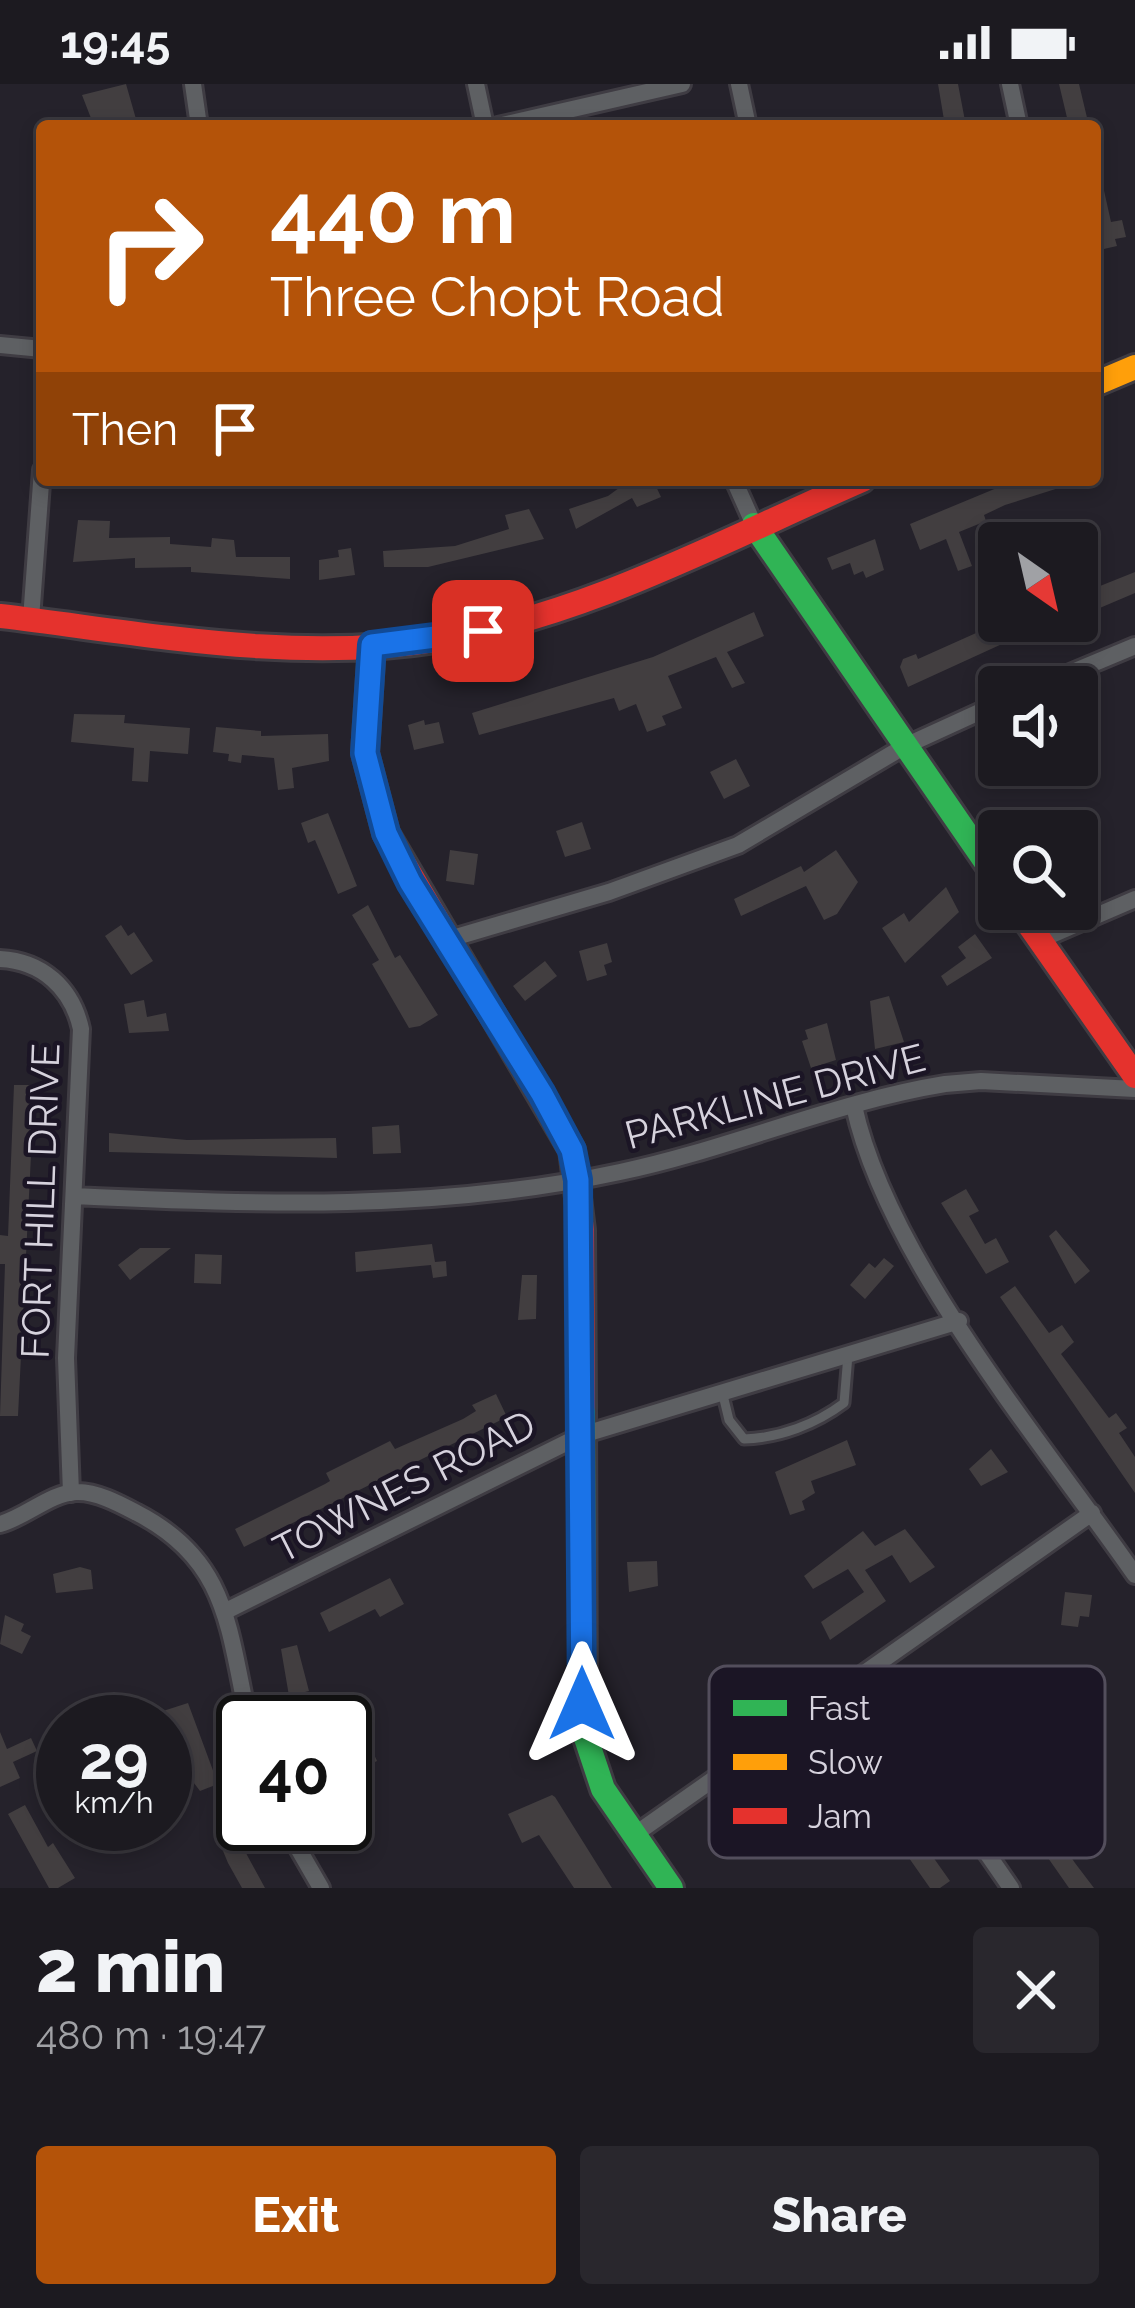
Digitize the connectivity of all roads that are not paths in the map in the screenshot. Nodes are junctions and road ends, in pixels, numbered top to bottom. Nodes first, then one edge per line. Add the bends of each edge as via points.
1 (193, 84) edge
2 (476, 84) edge
3 (682, 84) edge
4 (739, 84) edge
5 (1010, 84) edge
6 (198, 120) edge
7 (484, 120) edge
8 (524, 120) edge
9 (747, 120) edge
10 (1018, 120) edge
11 (0, 345) edge
12 (36, 348) edge
13 (1135, 367) edge
14 (1101, 381) edge
15 (41, 486) edge
16 (737, 486) edge
17 (848, 486) edge
18 (754, 525) junction
19 (0, 616) edge
20 (31, 619) junction
21 (372, 645) junction
22 (1135, 646) edge
23 (1087, 666) edge
24 (978, 713) edge
25 (904, 746) junction
26 (978, 851) edge
27 (1135, 899) edge
28 (1033, 930) edge
29 (446, 940) junction
30 (1040, 940) junction
31 (0, 959) edge
32 (1135, 1076) edge
33 (1135, 1089) edge
34 (854, 1106) junction
35 (578, 1180) junction
36 (74, 1196) junction
37 (959, 1321) junction
38 (848, 1354) junction
39 (722, 1390) junction
40 (582, 1435) junction
41 (71, 1492) junction
42 (1092, 1513) junction
43 (0, 1524) edge
44 (1135, 1575) edge
45 (226, 1611) junction
46 (874, 1666) edge
47 (243, 1695) edge
48 (709, 1782) edge
49 (634, 1835) junction
50 (300, 1851) edge
51 (991, 1858) edge
52 (321, 1888) edge
53 (671, 1888) edge
54 (1012, 1888) edge

1 - 6 street
2 - 7 street
3 - 8 street
4 - 9 street
5 - 10 street
11 - 12 street
13 - 14 main road
15 - 20 street
16 - 18 street
17 - 18 main road
18 - 21 main road via 525,619
18 - 25 main road
19 - 20 main road
20 - 21 main road
21 - 29 main road via 369,781 401,866
22 - 23 street
24 - 25 street
25 - 26 main road
25 - 29 street via 738,845
27 - 30 street
28 - 30 main road
29 - 35 main road via 542,1094 572,1150
30 - 32 main road
31 - 36 street, FORT HILL DRIVE via 53,979 78,1014
33 - 34 street, PARKLINE DRIVE via 980,1081
34 - 35 street, PARKLINE DRIVE
34 - 37 street via 888,1202
35 - 36 street, PARKLINE DRIVE via 379,1203
35 - 40 main road
36 - 41 street, FORT HILL DRIVE via 66,1358
37 - 38 street, TOWNES ROAD
37 - 42 street
38 - 39 street, TOWNES ROAD
38 - 39 lane via 844,1402 790,1430 744,1438 729,1420
39 - 40 street, TOWNES ROAD
40 - 45 street, TOWNES ROAD
40 - 49 main road via 584,1732 603,1789
41 - 43 street
41 - 45 street via 125,1507 168,1532 207,1572
42 - 44 street
42 - 46 street
45 - 47 street
48 - 49 street
49 - 53 main road
50 - 52 street
51 - 54 street

